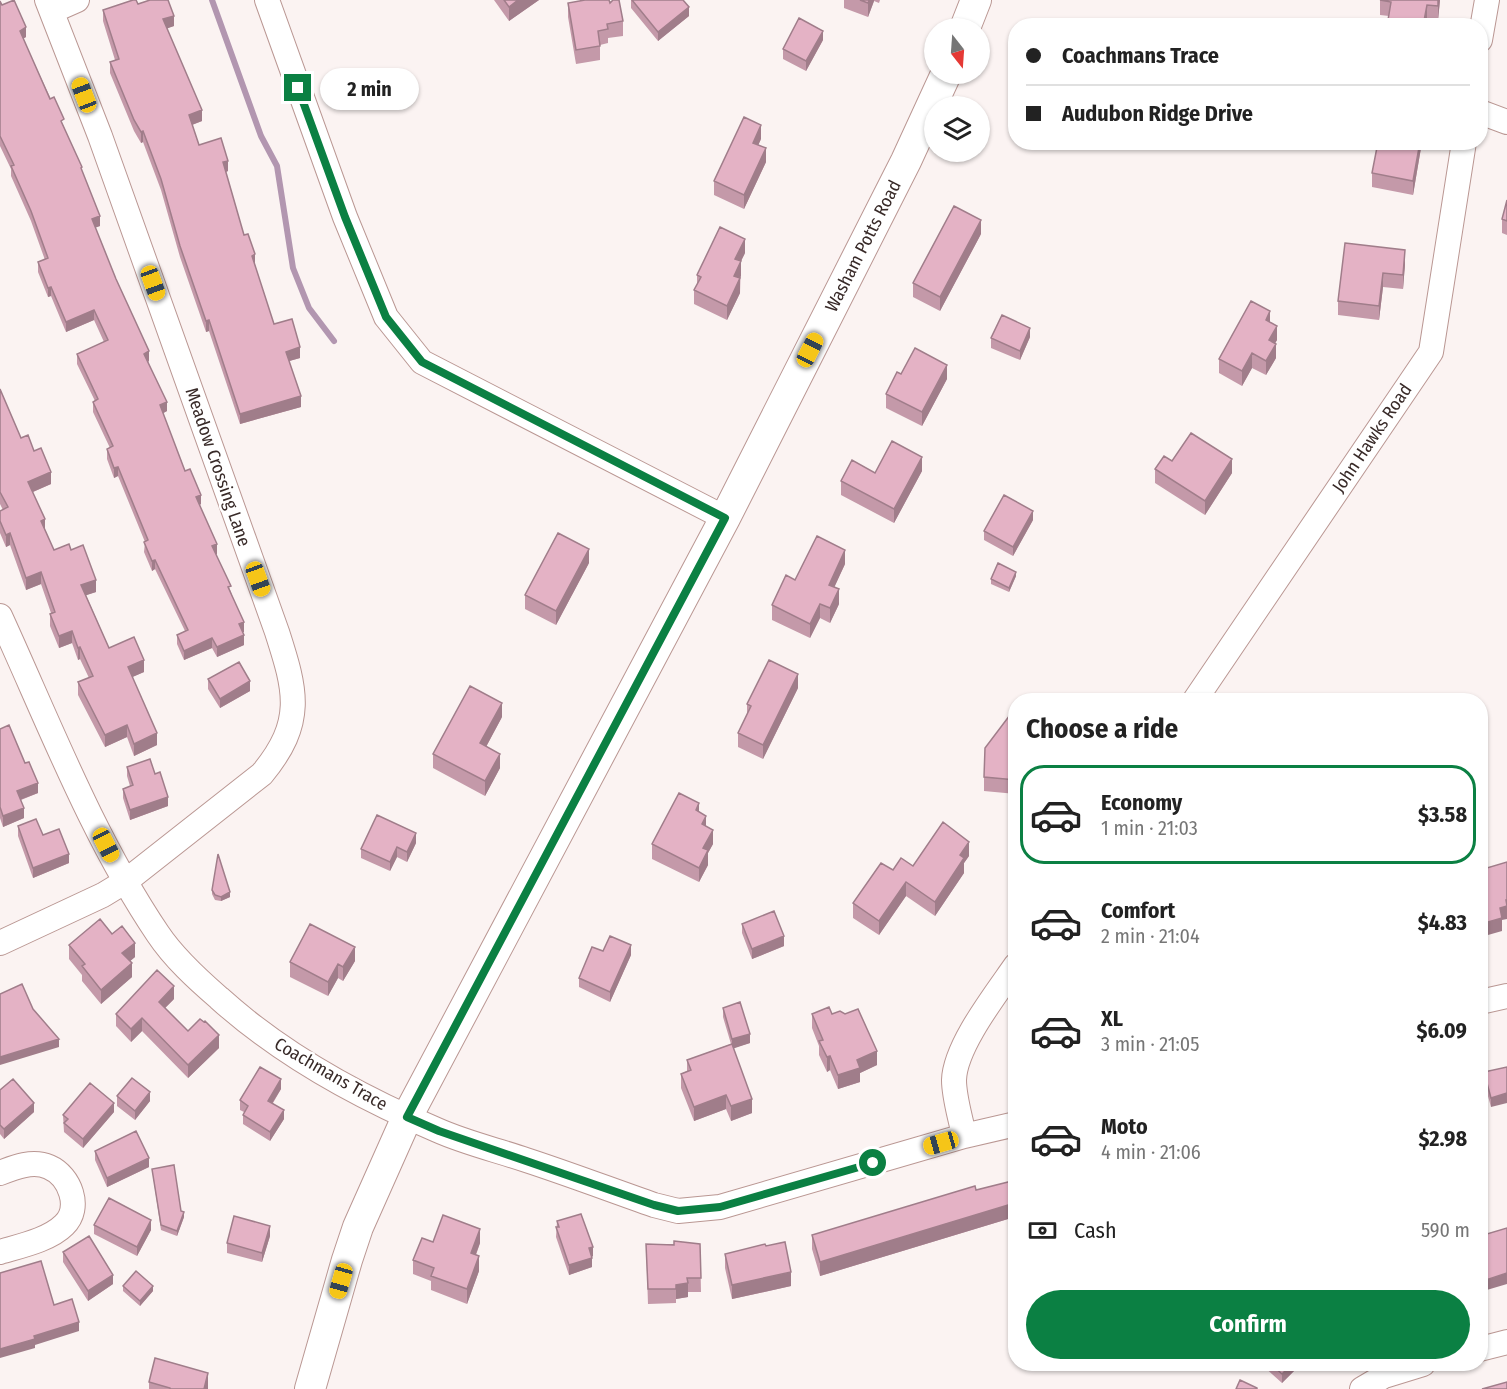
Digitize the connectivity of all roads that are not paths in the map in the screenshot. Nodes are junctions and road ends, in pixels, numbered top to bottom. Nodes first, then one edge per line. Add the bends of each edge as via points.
1 (77, 0) edge
2 (267, 0) edge
3 (976, 0) edge
4 (1487, 0) edge
5 (49, 6) edge
6 (969, 18) edge
7 (1484, 18) edge
8 (941, 84) edge
9 (1488, 115) edge
10 (1507, 122) edge
11 (1463, 150) edge
12 (725, 518) junction
13 (0, 616) edge
14 (1200, 693) edge
15 (126, 881) junction
16 (0, 943) edge
17 (1008, 977) edge
18 (1507, 996) edge
19 (1488, 1000) edge
20 (407, 1117) junction
21 (1008, 1126) edge
22 (964, 1136) junction
23 (0, 1173) edge
24 (0, 1252) edge
25 (1507, 1342) edge
26 (1488, 1347) edge
27 (1400, 1371) edge
28 (310, 1389) edge
29 (1362, 1389) edge

1 - 5 street
2 - 12 street via 345,217 386,317 422,362
3 - 6 street
4 - 7 street
5 - 15 street, Meadow Crossing Lane via 183,367 290,670 294,693 293,715 286,735 276,758 262,774
8 - 12 street, Washam Potts Road
9 - 10 street
11 - 14 street, John Hawks Road via 1431,351
12 - 20 street, Washam Potts Road
13 - 15 street, Coachmans Trace via 89,812
15 - 16 street, Meadow Crossing Lane
15 - 20 street, Coachmans Trace via 159,935 179,959 241,1018 329,1078
17 - 22 street via 959,1058 954,1082
18 - 19 street
20 - 22 street, Coachmans Trace via 481,1146 678,1211 720,1207
20 - 28 street, Washam Potts Road via 358,1227
21 - 22 street, Coachmans Trace
23 - 24 street via 32,1163 50,1167 68,1185 73,1199 71,1214 64,1225 39,1240
25 - 26 street
27 - 29 street

